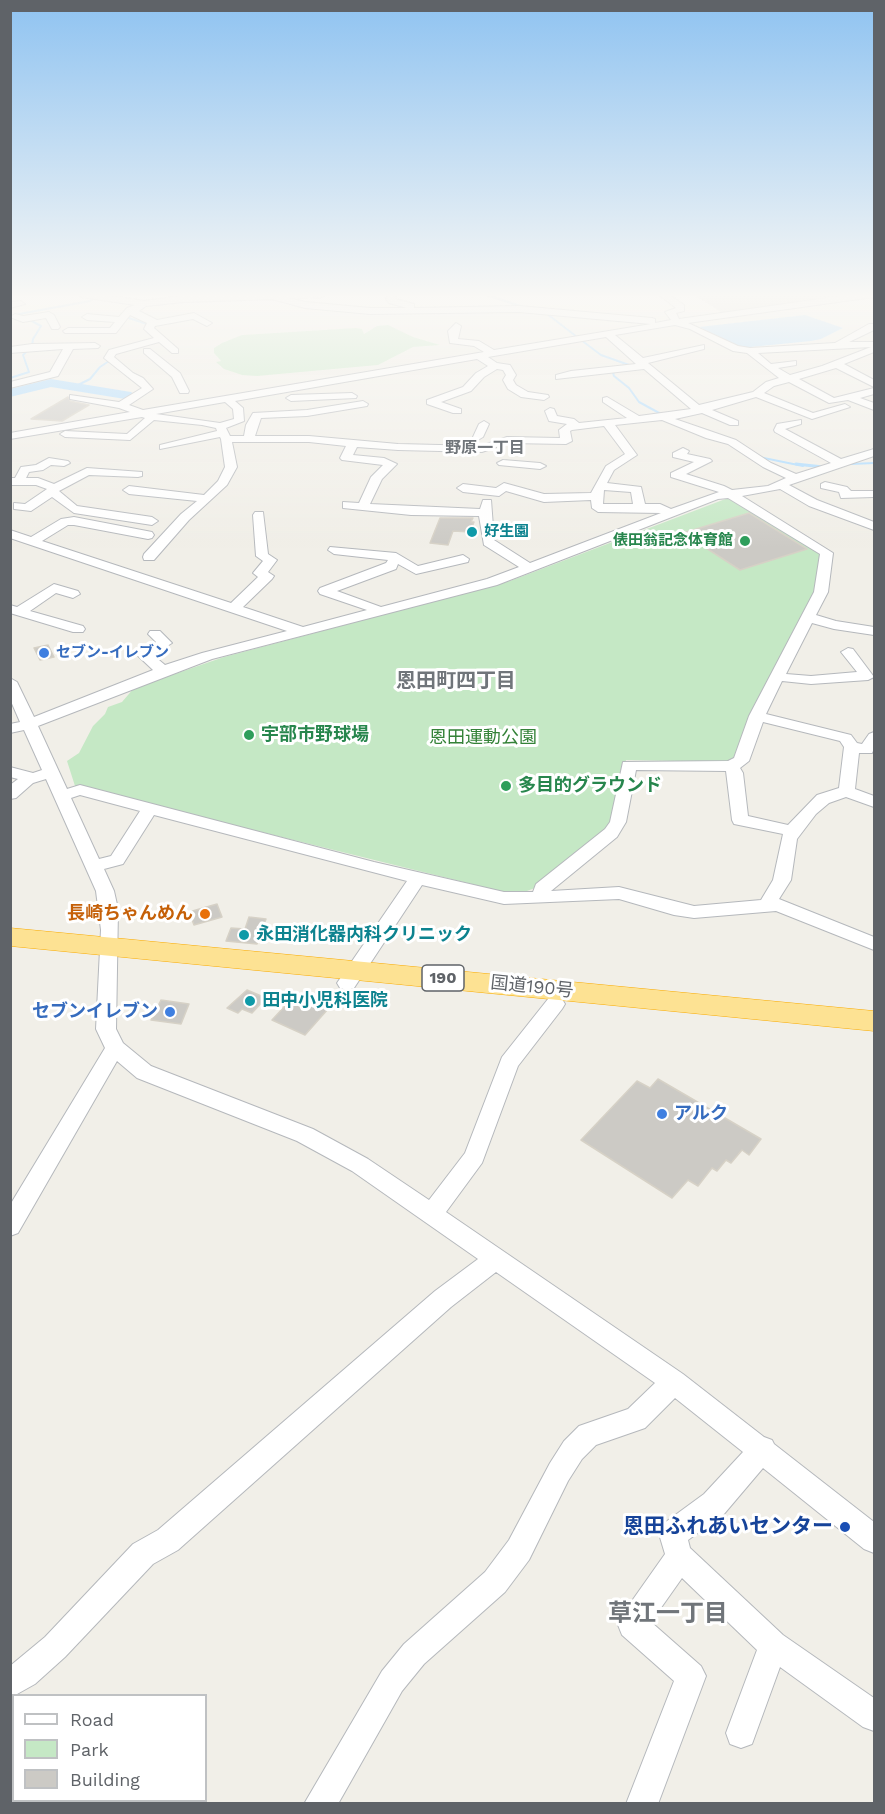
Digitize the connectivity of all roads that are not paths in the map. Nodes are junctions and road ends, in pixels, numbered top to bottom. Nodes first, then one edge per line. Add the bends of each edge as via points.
1 (35, 379) edge
2 (137, 379) edge
3 (178, 379) edge
4 (346, 379) edge
5 (477, 379) edge
6 (509, 379) edge
7 (662, 379) edge
8 (786, 379) edge
9 (789, 379) edge
10 (168, 382) dead end
11 (156, 384) dead end
12 (10, 385) edge
13 (144, 385) junction
14 (273, 391) junction
15 (874, 391) edge
16 (757, 393) junction
17 (352, 396) dead end
18 (74, 397) dead end
19 (544, 397) dead end
20 (227, 399) junction
21 (607, 400) dead end
22 (847, 402) junction
23 (363, 404) dead end
24 (121, 405) junction
25 (874, 407) edge
26 (699, 408) junction
27 (457, 411) dead end
28 (550, 411) dead end
29 (148, 415) junction
30 (666, 418) junction
31 (638, 420) junction
32 (797, 422) dead end
33 (734, 423) dead end
34 (484, 424) dead end
35 (608, 424) junction
36 (576, 426) junction
37 (324, 429) dead end
38 (224, 433) junction
39 (65, 434) dead end
40 (10, 436) edge
41 (249, 438) junction
42 (309, 439) junction
43 (353, 443) junction
44 (500, 443) junction
45 (164, 447) dead end
46 (683, 451) dead end
47 (874, 452) edge
48 (64, 463) dead end
49 (840, 464) junction
50 (540, 466) dead end
51 (716, 473) dead end
52 (138, 474) dead end
53 (795, 478) junction
54 (15, 481) edge
55 (703, 483) junction
56 (781, 485) junction
57 (825, 486) dead end
58 (504, 487) junction
59 (463, 488) dead end
60 (53, 490) junction
61 (129, 490) dead end
62 (597, 491) junction
63 (488, 492) junction
64 (726, 494) junction
65 (874, 494) edge
66 (845, 495) junction
67 (207, 499) junction
68 (364, 504) dead end
69 (346, 505) dead end
70 (18, 506) dead end
71 (639, 508) junction
72 (834, 512) junction
73 (485, 513) junction
74 (672, 514) junction
75 (259, 515) dead end
76 (123, 517) junction
77 (152, 521) dead end
78 (874, 526) edge
79 (111, 527) junction
80 (10, 534) edge
81 (147, 535) dead end
82 (33, 541) junction
83 (334, 550) dead end
84 (388, 552) junction
85 (149, 557) dead end
86 (463, 559) dead end
87 (530, 569) junction
88 (74, 594) dead end
89 (234, 609) junction
90 (15, 610) edge
91 (381, 611) junction
92 (808, 617) junction
93 (78, 629) dead end
94 (302, 631) junction
95 (874, 631) edge
96 (155, 634) dead end
97 (848, 652) dead end
98 (163, 671) junction
99 (778, 676) junction
100 (871, 680) edge
101 (10, 682) edge
102 (757, 716) junction
103 (30, 724) junction
104 (10, 729) edge
105 (874, 737) edge
106 (852, 747) junction
107 (731, 766) junction
108 (10, 772) edge
109 (51, 772) junction
110 (30, 777) junction
111 (846, 791) junction
112 (10, 794) edge
113 (62, 795) junction
114 (874, 802) edge
115 (150, 809) junction
116 (793, 831) junction
117 (94, 866) junction
118 (418, 879) junction
119 (541, 898) junction
120 (767, 905) junction
121 (10, 937) edge
122 (874, 944) edge
123 (10, 951) edge
124 (109, 953) junction
125 (351, 976) junction
126 (555, 1004) junction
127 (874, 1021) edge
128 (874, 1034) edge
129 (115, 1048) junction
130 (432, 1214) junction
131 (10, 1226) edge
132 (497, 1258) junction
133 (674, 1382) junction
134 (763, 1449) junction
135 (874, 1539) edge
136 (681, 1557) junction
137 (773, 1645) junction
138 (10, 1683) edge
139 (874, 1716) edge
140 (741, 1733) dead end
141 (320, 1803) edge
142 (642, 1803) edge

1 - 12 street
2 - 13 street
3 - 10 street via 182,386
4 - 14 street
5 - 27 street via 467,389 431,402
6 - 19 street via 512,387 525,395
7 - 26 street
8 - 16 street
9 - 22 street via 833,401
11 - 13 street
13 - 24 street via 148,389
14 - 17 street via 272,398
14 - 20 street
15 - 22 street
16 - 22 street via 812,416
16 - 26 street
18 - 24 street
20 - 29 street
20 - 38 street via 238,408 239,421
21 - 31 street
22 - 25 street
23 - 41 street via 307,413 257,414
24 - 29 street
26 - 30 street
26 - 33 street
28 - 36 street via 553,418
29 - 38 street via 202,422
29 - 39 street via 130,438
29 - 40 street
30 - 31 street
30 - 53 street via 732,442
31 - 35 street
32 - 49 street via 778,425 781,432
34 - 44 street via 473,437
35 - 36 street
35 - 62 street via 631,455 610,468
36 - 44 street via 564,430 566,441 525,439
37 - 42 street
38 - 41 street
38 - 45 street
38 - 67 street via 230,472
41 - 42 street
42 - 43 street
43 - 44 street via 482,449
43 - 68 street via 346,458 390,464 377,477
46 - 55 street via 677,455 706,460 675,475
47 - 49 street
48 - 54 street via 49,461 39,468 26,469
49 - 53 street
50 - 58 street via 508,464
51 - 55 street
52 - 60 street via 87,471
53 - 56 street
54 - 60 street via 38,481
55 - 64 street
56 - 64 street
56 - 72 street
57 - 66 street via 843,489
58 - 62 street via 544,498
58 - 63 street via 499,492
59 - 63 street
60 - 70 street via 27,508
60 - 76 street via 58,499 74,509
61 - 67 street
62 - 71 street via 598,508
62 - 71 street via 637,489
63 - 73 street
64 - 74 street
64 - 92 street via 827,553 821,592
65 - 66 street
66 - 72 street via 840,509
67 - 85 street
69 - 73 street
71 - 74 street via 660,508
72 - 78 street
73 - 87 street via 488,542
74 - 87 street
75 - 89 street via 262,556 272,560 260,573 267,576
76 - 77 street
76 - 79 street
79 - 81 street
79 - 82 street via 65,522
80 - 82 street
82 - 89 street
83 - 84 street
84 - 86 street via 416,570
84 - 91 street via 391,566 325,591
87 - 91 street
88 - 90 street via 54,588
89 - 94 street
90 - 93 street
91 - 94 street
92 - 95 street via 834,626
92 - 99 street
94 - 98 street
96 - 98 street via 165,643 143,654
97 - 100 street
98 - 103 street
99 - 100 street via 794,680
99 - 102 street
101 - 103 street
102 - 106 street via 846,738
102 - 107 street via 741,761
103 - 104 street
103 - 109 street
105 - 106 street via 866,750
106 - 111 street
107 - 116 street via 740,820
107 - 119 street via 629,765 618,822 611,833 542,888
108 - 110 street
109 - 110 street
109 - 113 street
110 - 112 street
111 - 114 street
111 - 116 street via 823,799
113 - 115 street via 80,790
113 - 117 street
115 - 117 street via 117,860
115 - 118 street
116 - 120 street via 783,880
117 - 124 street via 107,900
118 - 119 street via 504,898
118 - 125 street
119 - 120 street via 619,893 694,912
120 - 122 street via 778,905
121 - 124 highway, 国道190号 / 190
123 - 124 highway, 国道190号 / 190
124 - 125 highway, 国道190号 / 190
124 - 129 street via 106,1029
125 - 126 highway, 国道190号 / 190
125 - 127 highway, 国道190号 / 190
126 - 128 highway, 国道190号 / 190
126 - 130 street via 509,1063 474,1157
129 - 130 street via 131,1063 166,1082 332,1149
129 - 131 street
130 - 132 street
132 - 133 street
132 - 138 street via 443,1299 168,1540 143,1554 55,1647
133 - 134 street
133 - 141 street via 636,1419 588,1435 573,1450 519,1550 495,1582 414,1654 392,1681
134 - 135 street
134 - 136 street via 714,1504 673,1534
136 - 137 street
136 - 142 street via 632,1625 691,1676
137 - 139 street
137 - 140 street

